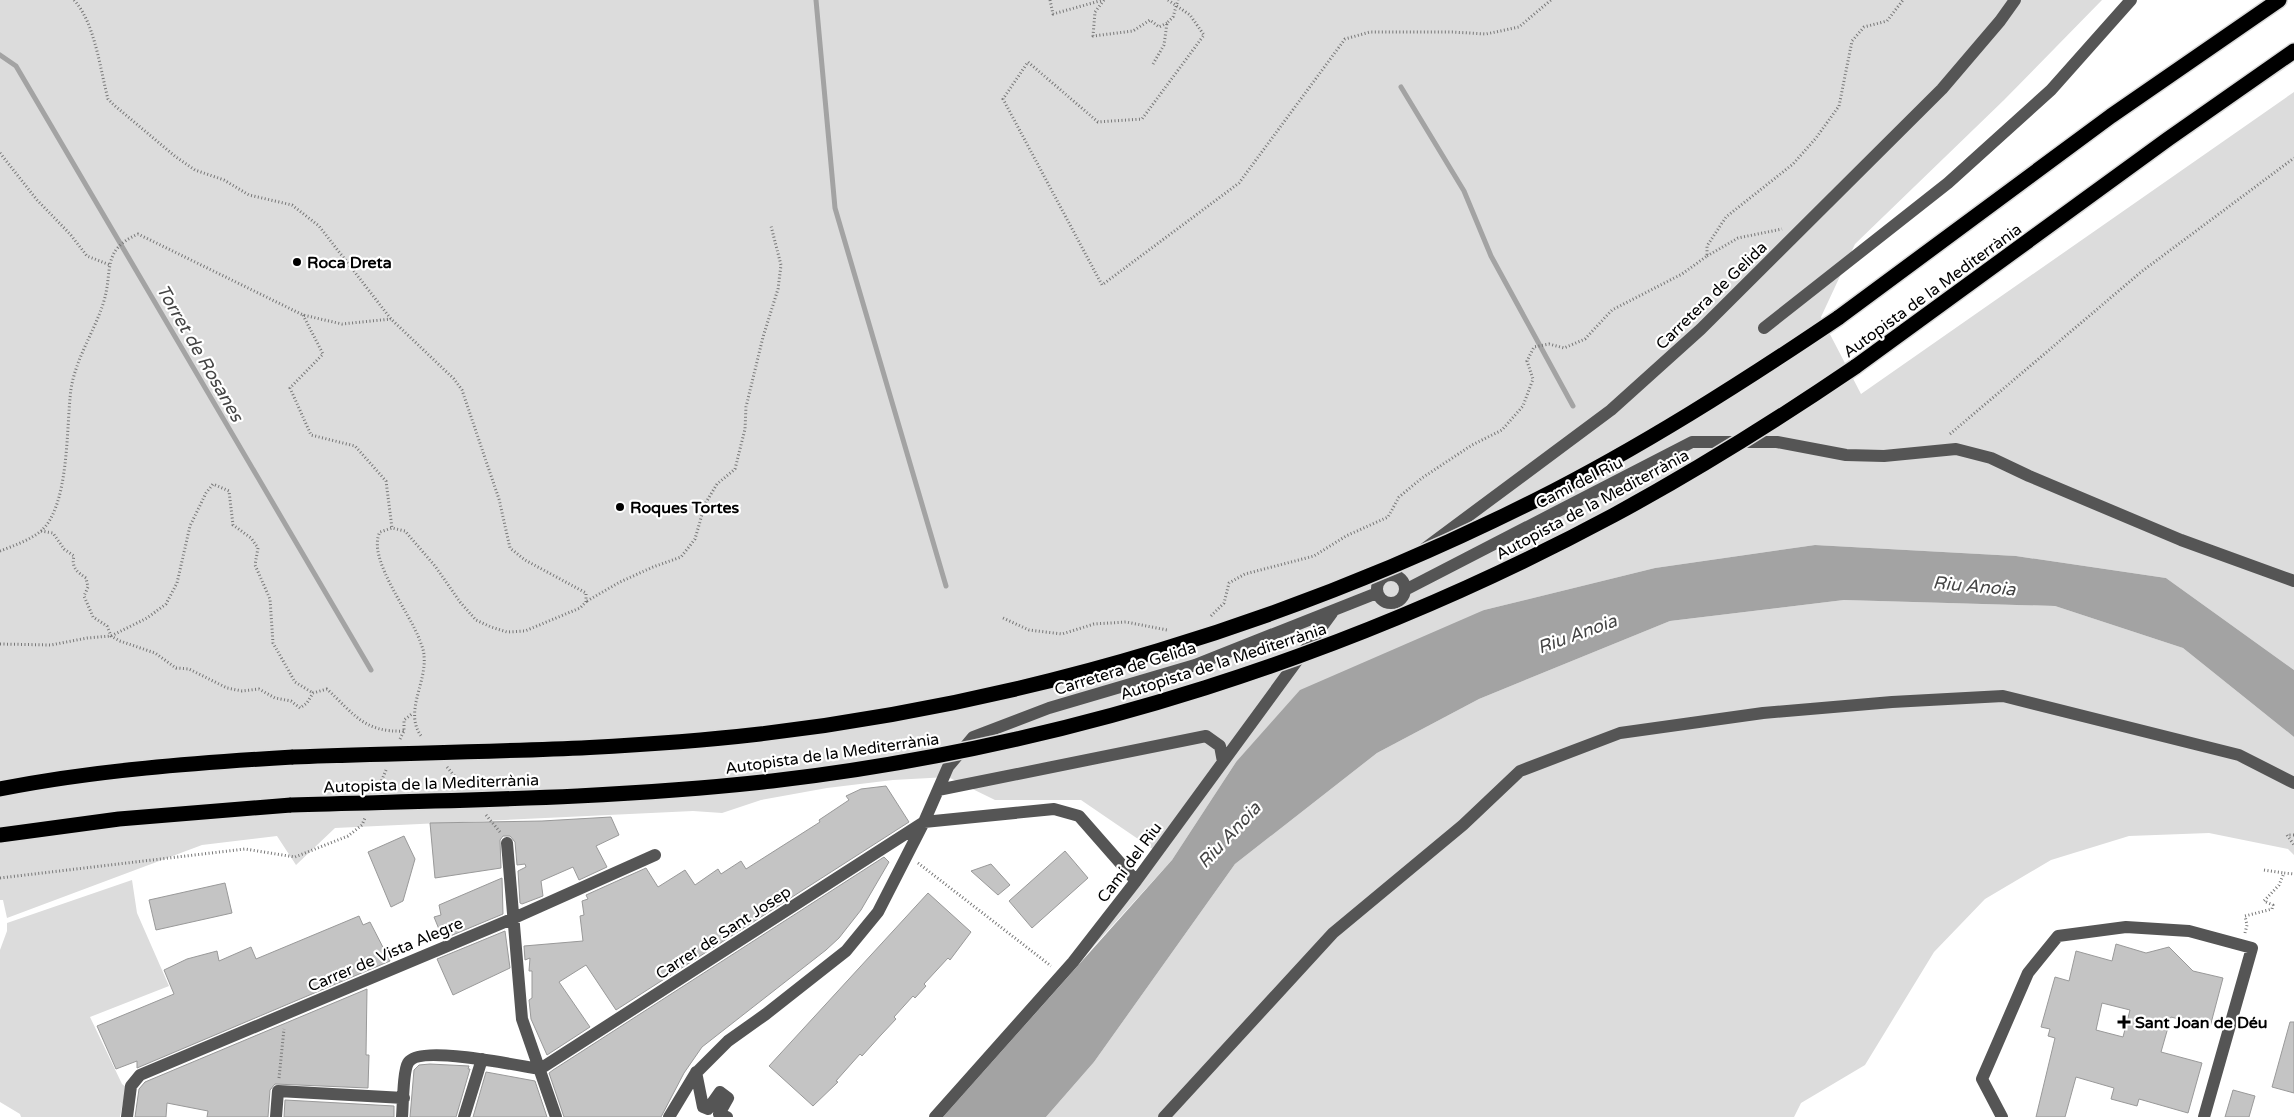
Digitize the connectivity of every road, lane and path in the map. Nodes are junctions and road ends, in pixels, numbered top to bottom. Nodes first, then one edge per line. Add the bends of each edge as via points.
1 (74, 0) edge
2 (1050, 0) edge
3 (1168, 0) edge
4 (1178, 0) edge
5 (1551, 0) edge
6 (1903, 0) edge
7 (2016, 0) edge
8 (2131, 0) edge
9 (2279, 0) edge
10 (1176, 7) junction
11 (1167, 23) junction
12 (2294, 52) edge
13 (1153, 64) dead end
14 (0, 153) edge
15 (2294, 158) edge
16 (771, 226) dead end
17 (1795, 237) junction
18 (1707, 256) junction
19 (110, 265) junction
20 (303, 315) junction
21 (391, 319) junction
22 (1764, 328) dead end
23 (1930, 452) junction
24 (392, 528) junction
25 (41, 531) junction
26 (0, 551) edge
27 (1392, 575) junction
28 (2294, 581) edge
29 (1405, 590) junction
30 (1377, 593) junction
31 (586, 602) junction
32 (1332, 613) junction
33 (1210, 617) dead end
34 (1002, 618) dead end
35 (1175, 632) dead end
36 (111, 636) junction
37 (0, 644) edge
38 (313, 693) junction
39 (414, 712) junction
40 (404, 731) junction
41 (400, 740) dead end
42 (428, 744) dead end
43 (441, 760) dead end
44 (1223, 762) junction
45 (388, 765) dead end
46 (2294, 784) edge
47 (0, 789) edge
48 (466, 790) dead end
49 (938, 790) junction
50 (377, 791) dead end
51 (485, 813) dead end
52 (366, 816) dead end
53 (924, 822) junction
54 (0, 835) edge
55 (2294, 835) edge
56 (507, 843) joint
57 (2294, 845) edge
58 (908, 854) junction
59 (655, 855) dead end
60 (2264, 870) dead end
61 (2284, 873) junction
62 (2294, 874) edge
63 (0, 878) edge
64 (1136, 881) junction
65 (514, 918) junction
66 (2247, 946) junction
67 (1062, 974) junction
68 (285, 1014) junction
69 (482, 1059) junction
70 (540, 1070) junction
71 (696, 1072) junction
72 (278, 1091) junction
73 (404, 1098) junction
74 (127, 1117) edge
75 (276, 1117) edge
76 (402, 1117) edge
77 (464, 1117) edge
78 (556, 1117) edge
79 (669, 1117) edge
80 (727, 1117) edge
81 (935, 1117) edge
82 (1164, 1117) edge
83 (2002, 1117) edge
84 (2204, 1117) edge

1 - 21 path via 90,26 108,99 195,170 224,180 249,194 292,205 319,226
2 - 11 path via 1053,14 1104,0 1095,12 1094,36 1132,31 1150,20 1158,27
3 - 10 path
4 - 10 path
5 - 10 path via 1519,27 1486,34 1370,32 1345,39 1239,183 1102,285 1003,99 1028,62 1098,122 1142,119 1204,35 1190,15
6 - 18 path via 1887,21 1864,27 1852,41 1839,106 1793,164 1726,217 1707,246
7 - 17 street, Carretera de Gelida via 1942,89
8 - 22 street via 2051,90 1948,183
9 - 47 highway, Autopista de la Mediterrània, bridge via 2111,116 1838,318 1732,388 1576,479 1488,523 1296,605 1082,673 887,716 682,742 293,757 138,769
10 - 11 path
11 - 13 path via 1164,45
12 - 54 highway, Autopista de la Mediterrània, bridge via 2168,139 1855,367 1688,473 1611,517 1451,595 1331,644 1206,688 976,749 776,780 600,796 291,805 119,819
14 - 19 path via 87,256
15 - 23 path via 2141,272
16 - 31 path via 781,265 778,289 748,399 735,468 717,484 709,497 694,539 681,557 653,566
17 - 18 path via 1780,228 1738,238
17 - 27 street, Carretera de Gelida via 1701,329 1611,410
18 - 33 path via 1682,274 1612,310 1585,339 1564,348 1549,344 1534,347 1527,361 1533,379 1523,406 1502,430 1472,444 1422,478 1398,497 1388,517 1346,536 1314,556 1245,574 1229,582 1224,603
19 - 20 path via 116,248 138,234
19 - 25 path via 104,303 86,343 72,387 64,469 56,509
20 - 21 path via 342,324
20 - 24 path via 323,354 290,388 311,435 355,446 386,481
21 - 31 path via 462,390 499,499 510,548 525,560 586,592
23 - 28 street, Camí del Riu via 1956,448 1991,458 2181,540
23 - 29 street, Camí del Riu via 1846,455 1777,442 1692,442
24 - 31 path via 405,531 476,620 491,627 507,632 525,631 580,608
24 - 39 path via 380,532 376,545 380,562 413,623 424,655
25 - 26 path
25 - 36 path via 53,533 74,556 72,562 76,572 86,578 88,587 84,596 92,616 107,626
27 - 29 street via 1402,579
27 - 30 street via 1380,580
29 - 30 street via 1401,598 1392,603 1383,601
30 - 32 street, Carretera de Gelida
32 - 44 street, Camí del Riu
32 - 49 street, Carretera de Gelida via 1195,666 1049,708 973,738 948,767
34 - 35 path via 1028,630 1062,634 1094,624 1126,622
36 - 37 path via 51,645
36 - 38 path via 155,653 176,668 189,669 227,688 259,690 291,701 300,708
36 - 38 path via 147,618 166,604 177,583 190,526 214,484 229,491 233,525 251,538 258,548 255,565 270,599 273,643 295,682
38 - 40 path via 327,689 356,718 376,729
39 - 40 path via 404,720
39 - 42 path via 416,729
40 - 41 path
43 - 48 path
44 - 49 street via 1220,746 1206,736
44 - 64 street, Camí del Riu
45 - 50 path
46 - 82 street via 2239,755 2003,696 1763,713 1620,733 1520,771 1463,825 1333,933
49 - 53 street, Carretera de Gelida
51 - 56 path
52 - 63 path via 362,825 348,836 295,857 246,850
53 - 58 street, Carretera de Gelida
53 - 64 street via 1054,809 1079,816
53 - 70 street, Carrer de Sant Josep
55 - 57 path via 2288,835
56 - 65 street
58 - 67 path
58 - 71 street, Carretera de Gelida via 878,912 846,951 728,1041
59 - 65 street, Carrer de Vista Alegre
60 - 61 path
61 - 62 path
61 - 66 path via 2279,886 2264,901 2273,905 2272,909 2245,916
64 - 67 street, Camí del Riu
65 - 68 street, Carrer de Vista Alegre
65 - 70 street via 522,1019
66 - 83 street via 2189,931 2126,927 2055,932 2028,974 1982,1079
66 - 84 street
67 - 81 street, Camí del Riu
68 - 72 path
68 - 74 street, Carrer de Vista Alegre via 140,1075 131,1086
69 - 70 street
69 - 73 street via 424,1054 413,1057 407,1064
69 - 77 street
70 - 78 street
71 - 79 street, Carretera de Gelida
71 - 80 street via 703,1107 708,1109 720,1092 728,1098 719,1114
72 - 73 street
72 - 75 street
73 - 76 street

